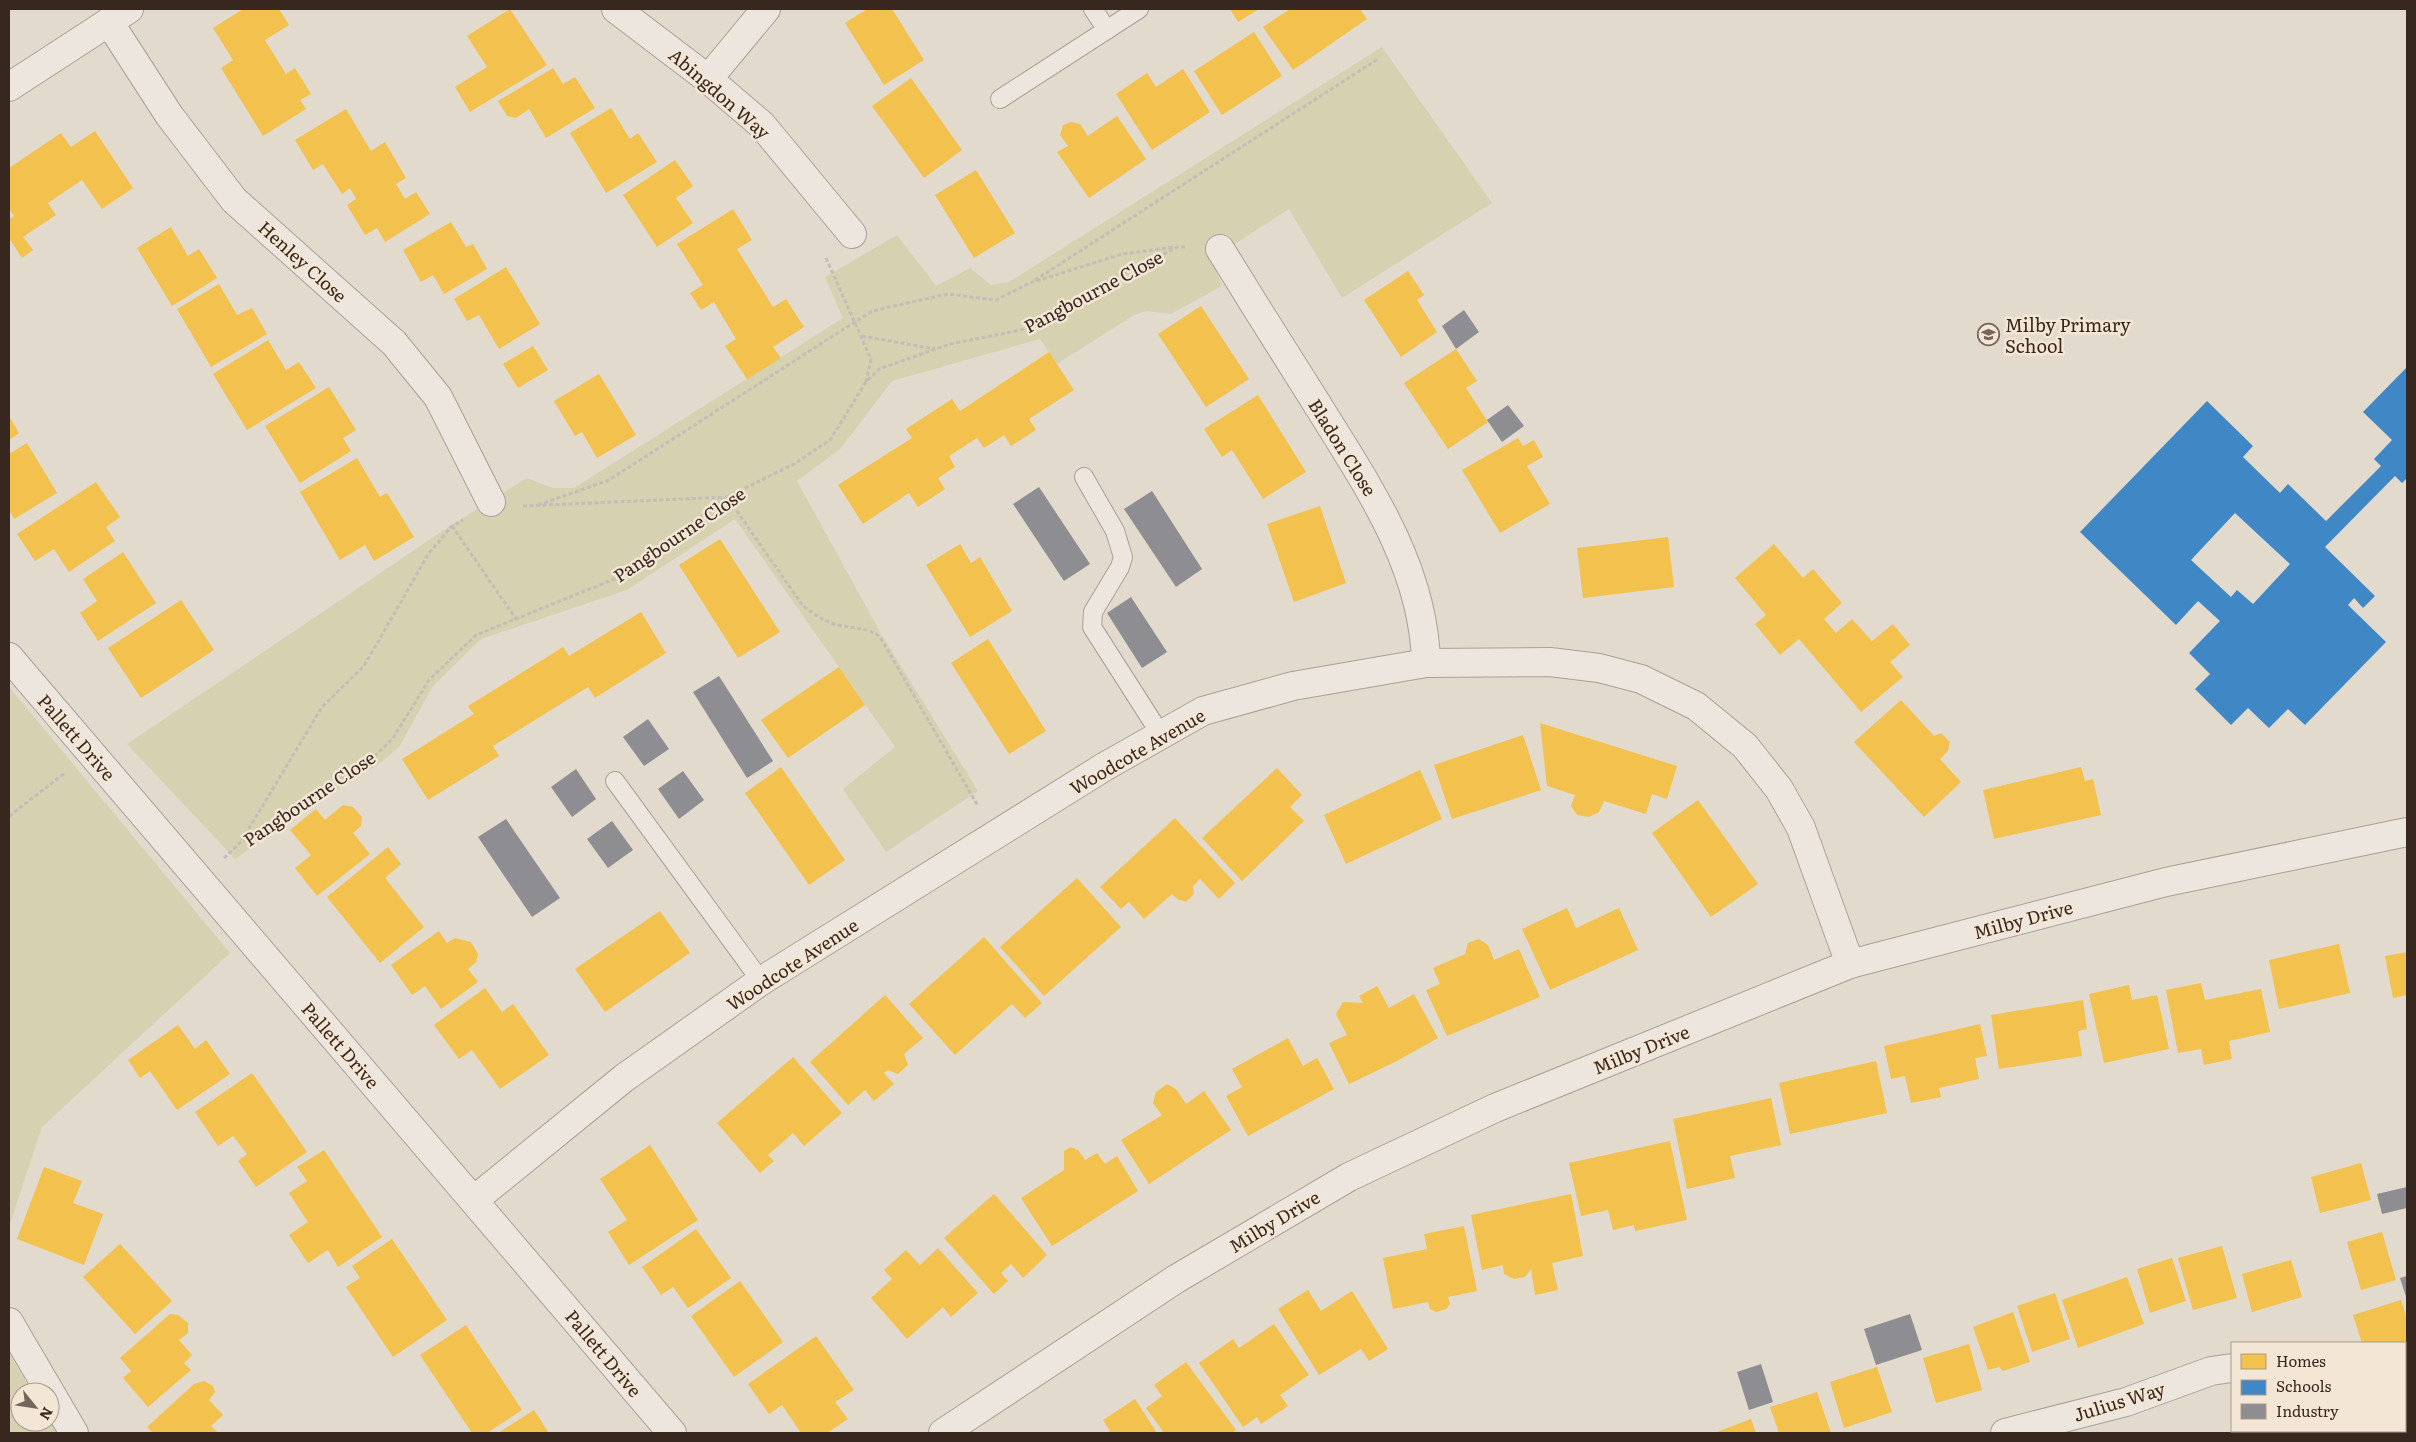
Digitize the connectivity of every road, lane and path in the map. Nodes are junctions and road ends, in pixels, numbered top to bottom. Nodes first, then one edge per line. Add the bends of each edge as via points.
1 (616, 9) edge
2 (766, 9) edge
3 (1093, 9) edge
4 (1139, 9) edge
5 (119, 15) edge
6 (1107, 30) junction
7 (1378, 59) dead end
8 (708, 79) junction
9 (9, 87) edge
10 (1000, 99) dead end
11 (852, 234) joint
12 (1178, 246) junction
13 (1220, 249) joint
14 (1030, 282) junction
15 (855, 320) junction
16 (861, 336) junction
17 (936, 349) junction
18 (866, 382) junction
19 (1084, 477) dead end
20 (727, 498) junction
21 (491, 502) junction
22 (535, 506) junction
23 (452, 526) junction
24 (516, 619) junction
25 (9, 657) edge
26 (1426, 663) junction
27 (1161, 735) junction
28 (90, 752) junction
29 (615, 782) dead end
30 (9, 816) edge
31 (2407, 832) edge
32 (995, 836) junction
33 (241, 842) junction
34 (200, 881) junction
35 (1850, 964) junction
36 (761, 981) junction
37 (474, 1200) junction
38 (9, 1322) edge
39 (2231, 1368) edge
40 (74, 1433) edge
41 (672, 1433) edge
42 (943, 1433) edge
43 (2005, 1433) edge

1 - 8 street, Abingdon Way
2 - 8 street
3 - 6 lane
4 - 6 lane
5 - 9 street
5 - 21 street, Henley Close via 169,115 234,200 394,344 438,397
6 - 10 lane
7 - 14 path
8 - 11 street, Abingdon Way via 762,125
11 - 15 path via 822,251
12 - 13 path, Pangbourne Close
12 - 14 path via 1122,254
12 - 17 path, Pangbourne Close via 1111,279 1067,308 1021,330
13 - 26 street, Bladon Close via 1375,497 1413,582 1425,638
14 - 15 path via 996,300 948,294 872,311
15 - 16 path
15 - 22 path via 609,480
16 - 17 path
16 - 18 path via 871,359
17 - 18 path, Pangbourne Close via 879,369
18 - 20 path, Pangbourne Close via 830,440 794,464
19 - 27 lane via 1115,531 1123,557 1093,612 1092,627
20 - 22 path
20 - 24 path, Pangbourne Close via 622,576
20 - 32 path via 803,606 835,624 871,630 880,637
21 - 22 path via 501,507
21 - 23 path
23 - 24 path
23 - 33 path via 429,553 364,666 322,707
24 - 33 path, Pangbourne Close via 476,635 429,680 392,738 375,756
25 - 28 street, Pallett Drive
26 - 27 street, Woodcote Avenue via 1293,686 1203,711
26 - 35 street, Woodcote Avenue via 1550,662 1599,668 1641,679 1696,706 1745,746 1779,789 1801,828
27 - 32 street, Woodcote Avenue
28 - 30 path
28 - 34 street, Pallett Drive
29 - 36 lane
31 - 35 street, Milby Drive via 2166,882
32 - 36 street, Woodcote Avenue
33 - 34 path, Pangbourne Close
34 - 37 street, Pallett Drive
35 - 42 street, Milby Drive via 1495,1108 1348,1177 1176,1279
36 - 37 street, Woodcote Avenue via 624,1078
37 - 41 street, Pallett Drive
38 - 40 street
39 - 43 street, Julius Way via 2211,1371 2126,1402

